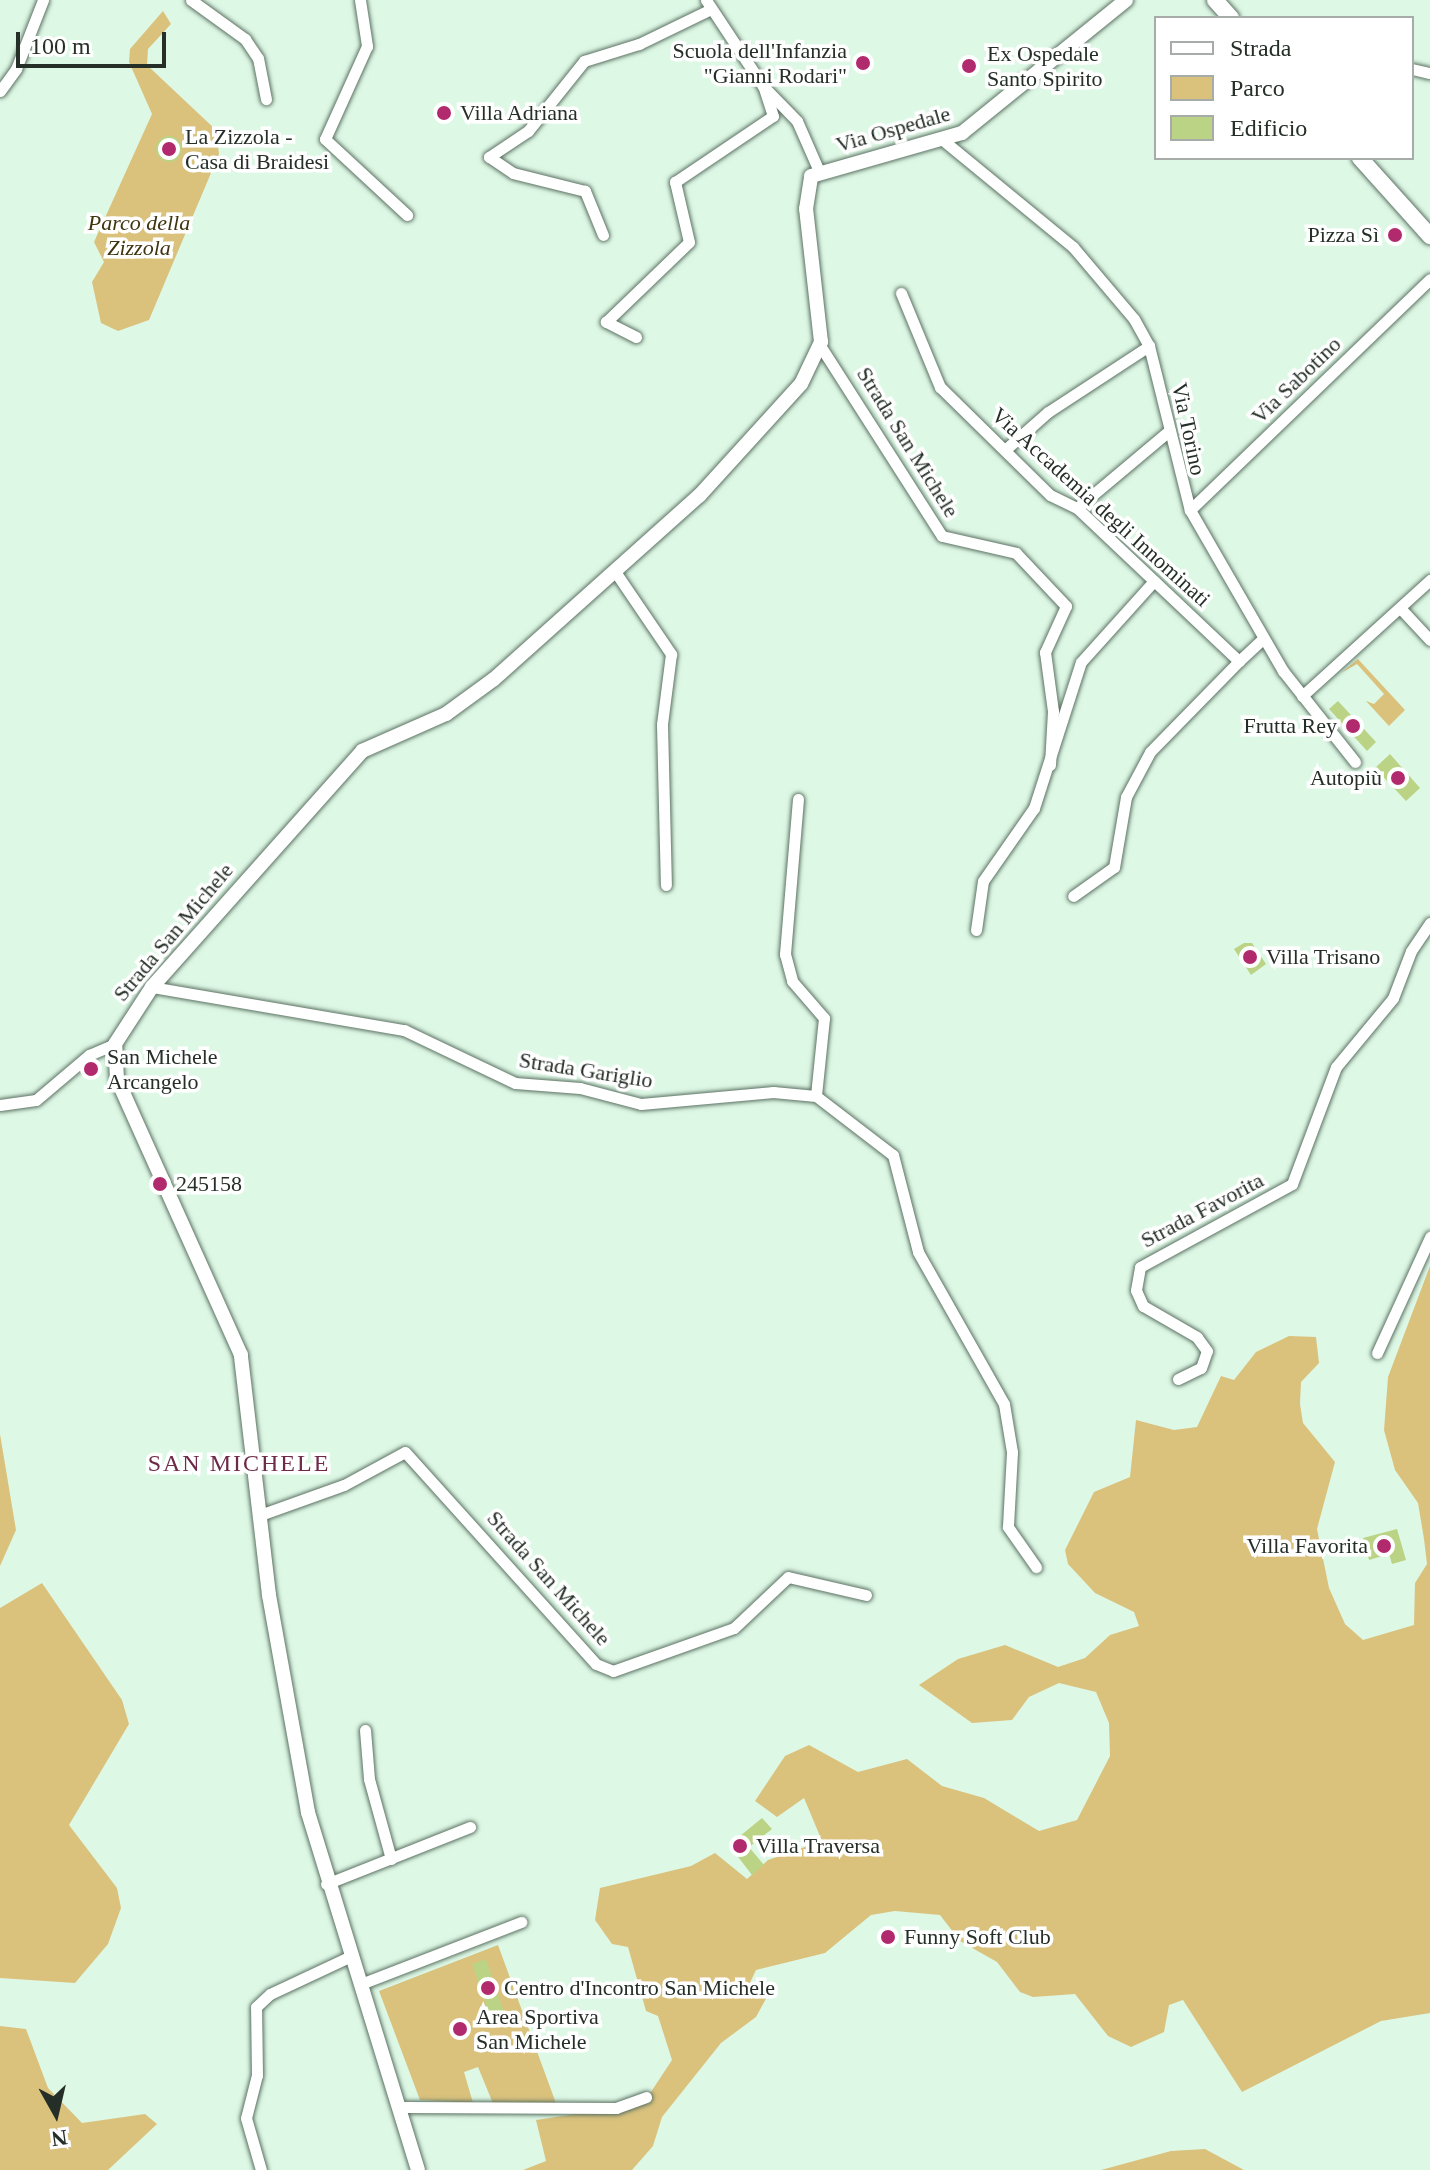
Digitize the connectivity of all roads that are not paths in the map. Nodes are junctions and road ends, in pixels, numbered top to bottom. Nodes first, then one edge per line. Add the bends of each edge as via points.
1 (43, 0) edge
2 (191, 0) edge
3 (360, 0) edge
4 (1126, 0) edge
5 (1215, 0) edge
6 (708, 4) edge
7 (1229, 16) edge
8 (763, 86) junction
9 (0, 91) edge
10 (266, 99) dead end
11 (944, 141) junction
12 (1362, 160) edge
13 (819, 171) junction
14 (407, 215) dead end
15 (603, 235) dead end
16 (1430, 236) edge
17 (1430, 279) edge
18 (901, 293) dead end
19 (636, 337) dead end
20 (1149, 346) junction
21 (821, 347) junction
22 (1170, 430) junction
23 (1006, 449) junction
24 (1077, 508) junction
25 (1190, 510) junction
26 (614, 570) junction
27 (1430, 580) edge
28 (1154, 581) junction
29 (1402, 610) junction
30 (1263, 639) junction
31 (1430, 640) edge
32 (1239, 661) junction
33 (1302, 696) junction
34 (1355, 762) dead end
35 (1050, 765) junction
36 (798, 799) dead end
37 (666, 885) dead end
38 (1073, 896) dead end
39 (1430, 923) edge
40 (976, 930) dead end
41 (152, 987) junction
42 (115, 1044) junction
43 (816, 1096) junction
44 (0, 1105) edge
45 (1430, 1237) edge
46 (1377, 1353) dead end
47 (1178, 1379) dead end
48 (260, 1515) junction
49 (1036, 1567) dead end
50 (866, 1595) dead end
51 (365, 1730) dead end
52 (470, 1827) dead end
53 (391, 1859) junction
54 (326, 1884) junction
55 (521, 1922) dead end
56 (351, 1956) junction
57 (361, 1984) junction
58 (646, 2097) dead end
59 (404, 2107) junction
60 (261, 2170) edge
61 (418, 2170) edge

1 - 9 street via 16,69
2 - 10 street via 245,39 258,58
3 - 14 street via 367,46 325,139
4 - 11 street, Via Ospedale via 977,123
5 - 7 main road
6 - 8 street
6 - 15 street via 639,44 584,61 528,131 489,157 513,173 585,191
8 - 13 street via 797,121
8 - 19 street via 773,116 675,182 689,242 606,322
11 - 13 street, Via Ospedale
11 - 20 street, Via Torino via 1089,262
12 - 16 main road
13 - 21 street, Strada San Michele via 806,196
17 - 25 street, Via Sabotino
18 - 23 street, Via Accademia degli Innominati via 940,387
20 - 22 street, Via Torino
20 - 23 street via 1048,412
21 - 26 street, Strada San Michele via 801,384 708,486
21 - 35 street, Strada San Michele via 942,536 1016,553 1066,606 1045,652 1053,711
22 - 24 street
22 - 25 street, Via Torino
23 - 24 street, Via Accademia degli Innominati via 1050,495
24 - 28 street, Via Accademia degli Innominati
25 - 30 street, Via Torino
26 - 37 street via 671,654 662,724
26 - 41 street, Strada San Michele via 457,707 362,751
27 - 29 street
28 - 32 street, Via Accademia degli Innominati
28 - 35 street via 1081,662
29 - 31 street
29 - 33 street
30 - 32 street
30 - 33 street, Via Torino
32 - 38 street via 1150,752 1126,797 1120,856
33 - 34 street, Via Torino
35 - 40 street via 1034,808 983,881
36 - 43 street via 785,954 792,981 824,1018
39 - 47 street, Strada Favorita via 1411,951 1393,998 1336,1067 1292,1184 1140,1267 1136,1290 1143,1306 1197,1337 1207,1351 1201,1368
41 - 42 street, Strada San Michele
41 - 43 street, Strada Gariglio via 404,1030 515,1083 580,1088 641,1104 773,1092
42 - 44 street via 89,1055 36,1100
42 - 48 street via 117,1079 238,1343
43 - 49 street via 893,1155 918,1252 964,1324 1004,1404 1012,1452 1008,1527
45 - 46 street
48 - 50 street, Strada San Michele via 344,1485 405,1452 596,1664 613,1671 734,1628 788,1577
48 - 54 street via 284,1687
51 - 53 street via 369,1779
52 - 53 street
53 - 54 street
54 - 56 street
55 - 57 street
56 - 57 street
56 - 60 street via 270,1994 256,2007 257,2075 246,2118
57 - 59 street
58 - 59 street via 616,2108
59 - 61 street

